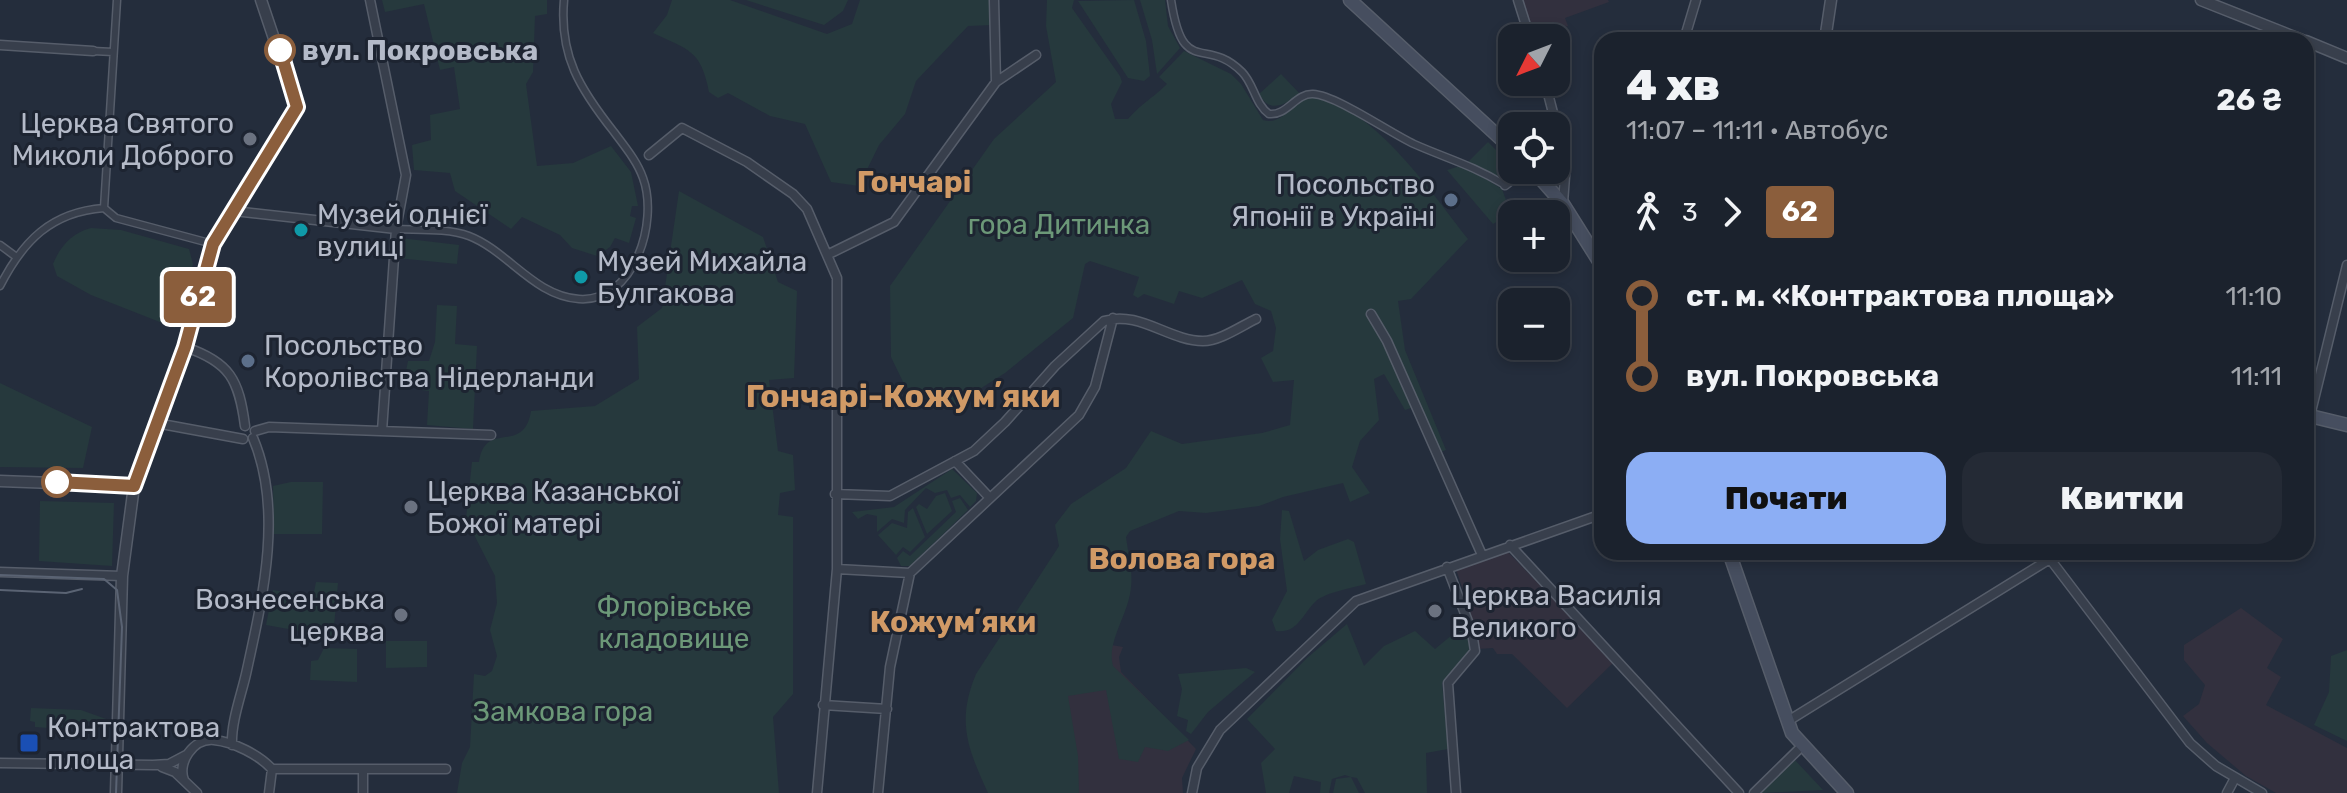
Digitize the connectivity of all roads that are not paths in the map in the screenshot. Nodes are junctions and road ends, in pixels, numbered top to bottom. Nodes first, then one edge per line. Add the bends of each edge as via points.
1 (117, 0) edge
2 (261, 0) edge
3 (370, 0) edge
4 (564, 0) edge
5 (994, 0) edge
6 (1171, 0) edge
7 (1350, 0) edge
8 (1518, 0) edge
9 (1696, 0) edge
10 (1831, 0) edge
11 (2201, 0) edge
12 (1526, 24) edge
13 (1686, 32) edge
14 (1826, 32) edge
15 (2281, 32) edge
16 (0, 45) edge
17 (2314, 45) edge
18 (93, 51) joint
19 (113, 52) junction
20 (1036, 55) dead end
21 (2347, 58) edge
22 (996, 82) junction
23 (1549, 96) edge
24 (1498, 136) edge
25 (649, 155) joint
26 (638, 164) junction
27 (1545, 184) edge
28 (1505, 185) edge
29 (1559, 200) edge
30 (1563, 200) edge
31 (104, 208) junction
32 (234, 211) junction
33 (1570, 215) edge
34 (396, 229) junction
35 (213, 244) junction
36 (0, 245) edge
37 (1594, 251) edge
38 (829, 254) junction
39 (15, 256) junction
40 (2347, 265) edge
41 (0, 286) edge
42 (1371, 314) dead end
43 (1113, 318) junction
44 (1256, 319) dead end
45 (185, 347) junction
46 (2314, 392) edge
47 (2314, 417) edge
48 (156, 423) junction
49 (2347, 425) edge
50 (382, 431) junction
51 (245, 433) junction
52 (491, 435) dead end
53 (955, 461) junction
54 (0, 481) edge
55 (134, 486) junction
56 (835, 494) junction
57 (989, 497) junction
58 (1594, 517) edge
59 (1510, 545) junction
60 (1482, 555) junction
61 (1732, 560) edge
62 (2048, 560) edge
63 (2051, 560) edge
64 (1447, 567) junction
65 (837, 569) junction
66 (0, 572) edge
67 (910, 573) junction
68 (122, 576) junction
69 (823, 705) junction
70 (887, 709) junction
71 (1788, 721) junction
72 (232, 745) junction
73 (1801, 747) junction
74 (186, 755) junction
75 (0, 763) edge
76 (116, 765) junction
77 (153, 765) junction
78 (272, 769) junction
79 (446, 769) dead end
80 (363, 770) junction
81 (2235, 778) junction
82 (184, 780) junction
83 (1840, 790) edge
84 (116, 793) edge
85 (197, 793) edge
86 (269, 793) edge
87 (363, 793) edge
88 (817, 793) edge
89 (878, 793) edge
90 (1192, 793) edge
91 (1456, 793) edge
92 (1739, 793) edge
93 (1754, 793) edge
94 (2227, 793) edge
95 (2262, 793) edge

1 - 19 street
2 - 32 street via 297,107
3 - 34 street via 406,175
4 - 26 street via 562,35 576,76
5 - 22 street
6 - 28 street via 1180,39 1195,54 1221,59 1242,72 1269,114 1316,94
7 - 24 main road
8 - 12 street
9 - 13 street
10 - 14 street
11 - 15 street
16 - 18 street
17 - 21 street
18 - 19 street
19 - 31 street
20 - 22 street
22 - 38 street via 894,222
23 - 30 street via 1566,163
25 - 26 street
25 - 38 street via 682,128 707,139 793,194 807,209
26 - 34 street via 648,200 643,240 623,281 593,300 556,294 468,235
27 - 29 main road
31 - 35 street via 116,218
31 - 39 street via 62,216 34,234
32 - 34 street
32 - 35 street
33 - 37 main road
34 - 50 street
35 - 45 street
36 - 39 street
38 - 56 street via 837,278
39 - 41 street
40 - 46 street
42 - 60 street
43 - 44 street via 1207,341
43 - 53 street via 1098,325 1055,366 974,451
43 - 57 street via 1089,401
45 - 48 street
45 - 51 street via 223,365 241,396
47 - 49 main road
48 - 51 street via 217,436
48 - 55 street
50 - 51 street via 269,427
50 - 52 street
51 - 72 street via 265,496 267,562
53 - 56 street via 890,496
53 - 57 street
54 - 55 street
55 - 68 street
56 - 65 street
57 - 67 street
58 - 59 street
59 - 60 street
59 - 92 street
60 - 64 street
61 - 71 main road
62 - 71 street
63 - 81 street via 2190,743
64 - 90 street via 1356,601 1338,615 1220,730 1197,768
64 - 91 street via 1475,651 1448,683
65 - 67 street
65 - 69 street
66 - 68 street
67 - 70 street via 890,667
68 - 76 street
69 - 70 street
69 - 88 street
70 - 89 street
71 - 73 main road
72 - 74 street via 207,740
72 - 78 street
73 - 83 main road
73 - 93 street
74 - 77 street
74 - 82 street
75 - 76 street
76 - 77 street
76 - 84 street
77 - 82 street
78 - 80 street
78 - 86 street
79 - 80 street
80 - 87 street
81 - 94 street
81 - 95 street
82 - 85 street

